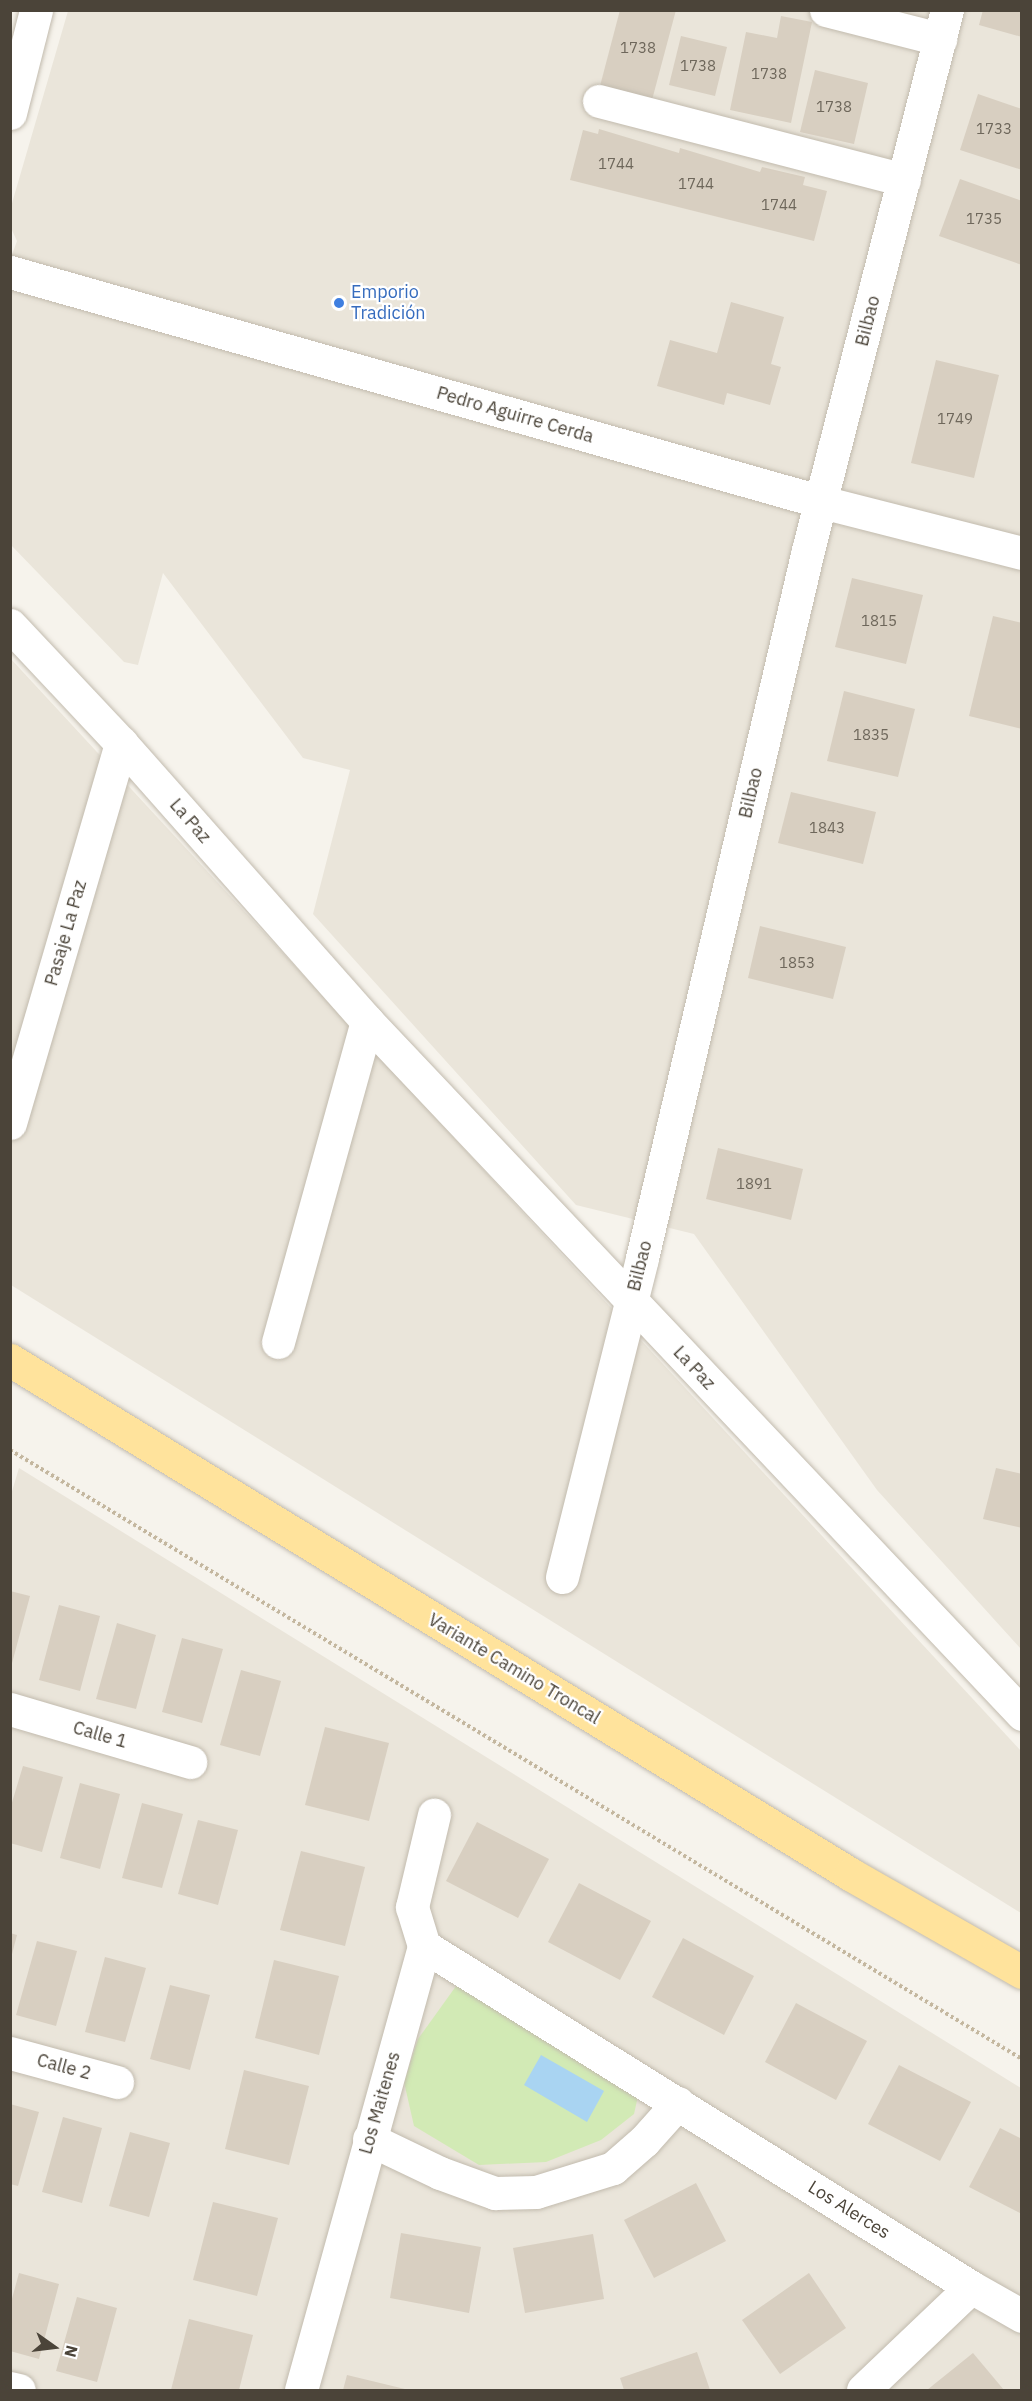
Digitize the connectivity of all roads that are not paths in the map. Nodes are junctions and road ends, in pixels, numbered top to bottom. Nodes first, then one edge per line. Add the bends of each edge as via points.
1 (36, 10) edge
2 (826, 10) edge
3 (944, 25) edge
4 (599, 101) dead end
5 (10, 113) edge
6 (904, 180) junction
7 (10, 272) edge
8 (822, 502) junction
9 (1022, 553) edge
10 (10, 625) edge
11 (121, 743) junction
12 (367, 1021) junction
13 (10, 1124) edge
14 (631, 1302) junction
15 (278, 1342) dead end
16 (10, 1360) edge
17 (562, 1576) dead end
18 (10, 1709) edge
19 (1022, 1714) edge
20 (190, 1762) dead end
21 (434, 1815) dead end
22 (424, 1946) junction
23 (1022, 1972) edge
24 (10, 2053) edge
25 (117, 2082) dead end
26 (678, 2103) junction
27 (369, 2139) junction
28 (971, 2288) junction
29 (1022, 2316) edge
30 (10, 2388) edge
31 (19, 2391) edge
32 (301, 2391) edge
33 (862, 2391) edge

1 - 5 street
2 - 3 street
3 - 6 street, Bilbao
4 - 6 street
6 - 8 street, Bilbao
7 - 8 street, Pedro Aguirre Cerda
8 - 9 street, Pedro Aguirre Cerda
8 - 14 street, Bilbao
10 - 11 street, La Paz
11 - 12 street, La Paz
11 - 13 street, Pasaje La Paz
12 - 14 street, La Paz
12 - 15 street
14 - 17 street, Bilbao
14 - 19 street, La Paz
16 - 23 main road, Variante Camino Troncal via 850,1874
18 - 20 street, Calle 1
21 - 22 street via 412,1907
22 - 26 street, Los Alerces
22 - 27 street, Los Maitenes
24 - 25 street, Calle 2
26 - 27 street via 644,2142 613,2168 536,2192 495,2193 440,2173
26 - 28 street, Los Alerces
27 - 32 street, Los Maitenes
28 - 29 street, Los Alerces
28 - 33 street
30 - 31 street

